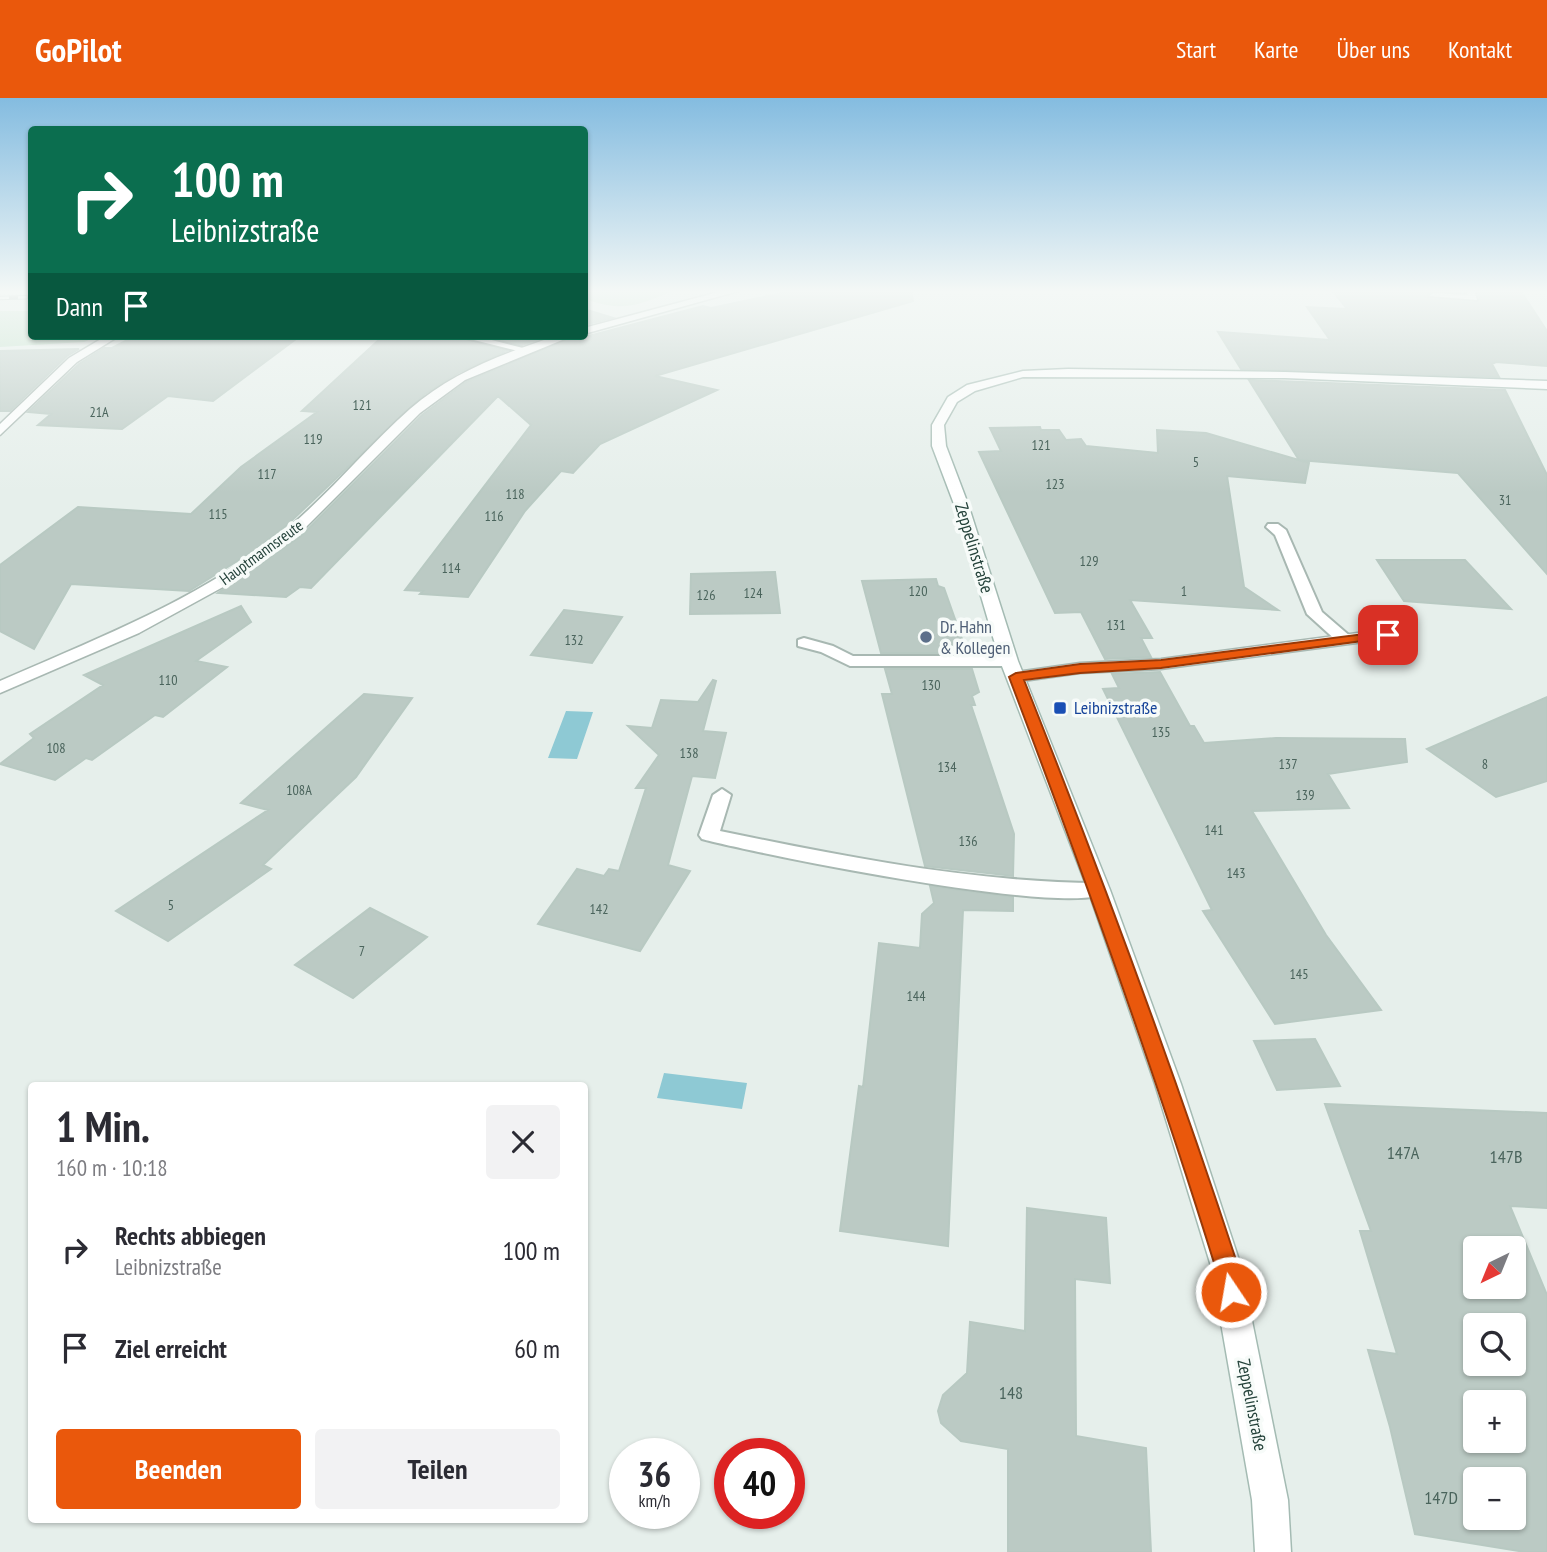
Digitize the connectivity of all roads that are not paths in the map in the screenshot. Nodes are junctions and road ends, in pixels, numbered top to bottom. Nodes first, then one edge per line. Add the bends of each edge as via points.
1 (77, 358) edge
2 (508, 358) edge
3 (1547, 385) edge
4 (0, 431) edge
5 (1272, 527) dead end
6 (1388, 635) dead end
7 (1345, 640) junction
8 (804, 643) dead end
9 (1012, 669) junction
10 (0, 688) edge
11 (722, 795) dead end
12 (1099, 890) junction
13 (1273, 1552) edge

1 - 4 street
2 - 10 street, Hauptmannsreute via 461,378 415,410 294,531 217,584 133,629
3 - 9 street, Zeppelinstraße via 1068,372 1023,374 971,388 943,412 939,446
5 - 7 lane via 1281,533 1315,614
6 - 7 street
7 - 9 street via 1161,664
8 - 9 lane via 850,661
9 - 12 street, Zeppelinstraße
11 - 12 lane via 709,835 882,871 1048,892
12 - 13 street, Zeppelinstraße via 1226,1266 1270,1500

